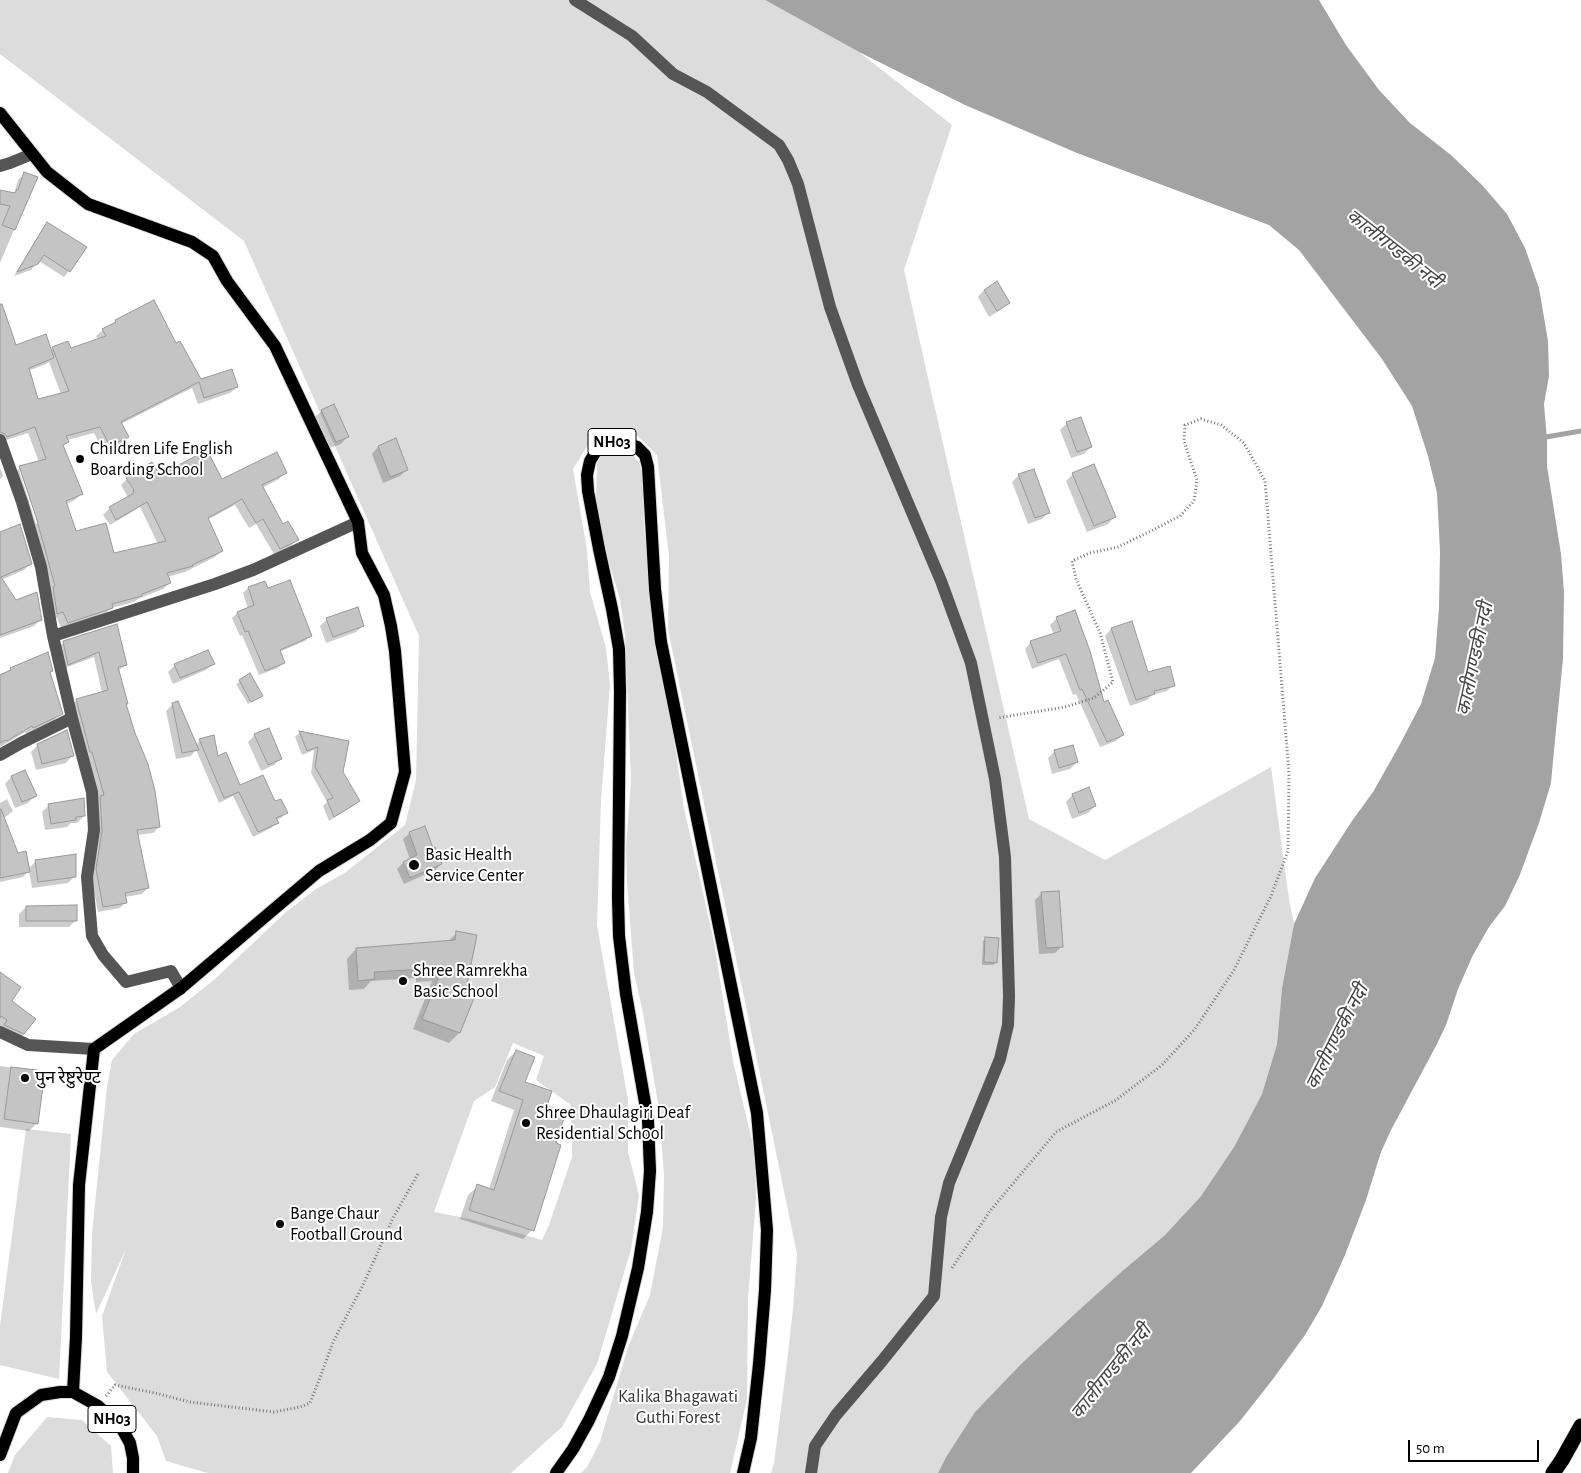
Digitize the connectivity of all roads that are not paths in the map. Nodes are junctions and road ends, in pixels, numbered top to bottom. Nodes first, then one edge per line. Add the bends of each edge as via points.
1 (575, 0) edge
2 (0, 113) edge
3 (32, 154) junction
4 (0, 166) edge
5 (0, 440) edge
6 (358, 522) junction
7 (53, 636) junction
8 (72, 718) junction
9 (0, 755) edge
10 (181, 988) junction
11 (0, 1032) edge
12 (94, 1049) junction
13 (73, 1392) junction
14 (1581, 1426) edge
15 (0, 1455) edge
16 (133, 1473) edge
17 (556, 1473) edge
18 (744, 1473) edge
19 (811, 1473) edge
20 (1552, 1473) edge

1 - 19 street via 632,36 673,74 707,92 779,145 788,160 798,184 830,307 858,385 971,663 995,779 1005,857 1009,996 1008,1026 1000,1059 949,1184 941,1217 934,1296 836,1414 815,1446
2 - 3 main road
3 - 4 street
3 - 6 main road via 46,172 88,204 192,242 213,256 227,281 275,346
5 - 7 street via 41,566
6 - 7 street via 253,570
6 - 10 main road via 362,553 384,595 395,651 405,772 391,823 319,871
7 - 8 street
8 - 9 street
8 - 10 street via 92,792 94,830 87,877 92,936 126,982 171,971
10 - 12 main road
11 - 12 street via 28,1045
12 - 13 main road via 79,1185
13 - 15 main road, NH03 via 41,1395 16,1413
13 - 16 main road, NH03 via 98,1406 121,1427 130,1443
14 - 20 highway
17 - 18 main road, NH03 via 573,1449 609,1377 622,1336 638,1268 650,1171 648,1120 619,936 619,649 587,475 596,452 602,445 612,442 626,442 637,447 645,455 648,467 661,642 757,1113 767,1230 765,1290 752,1428

